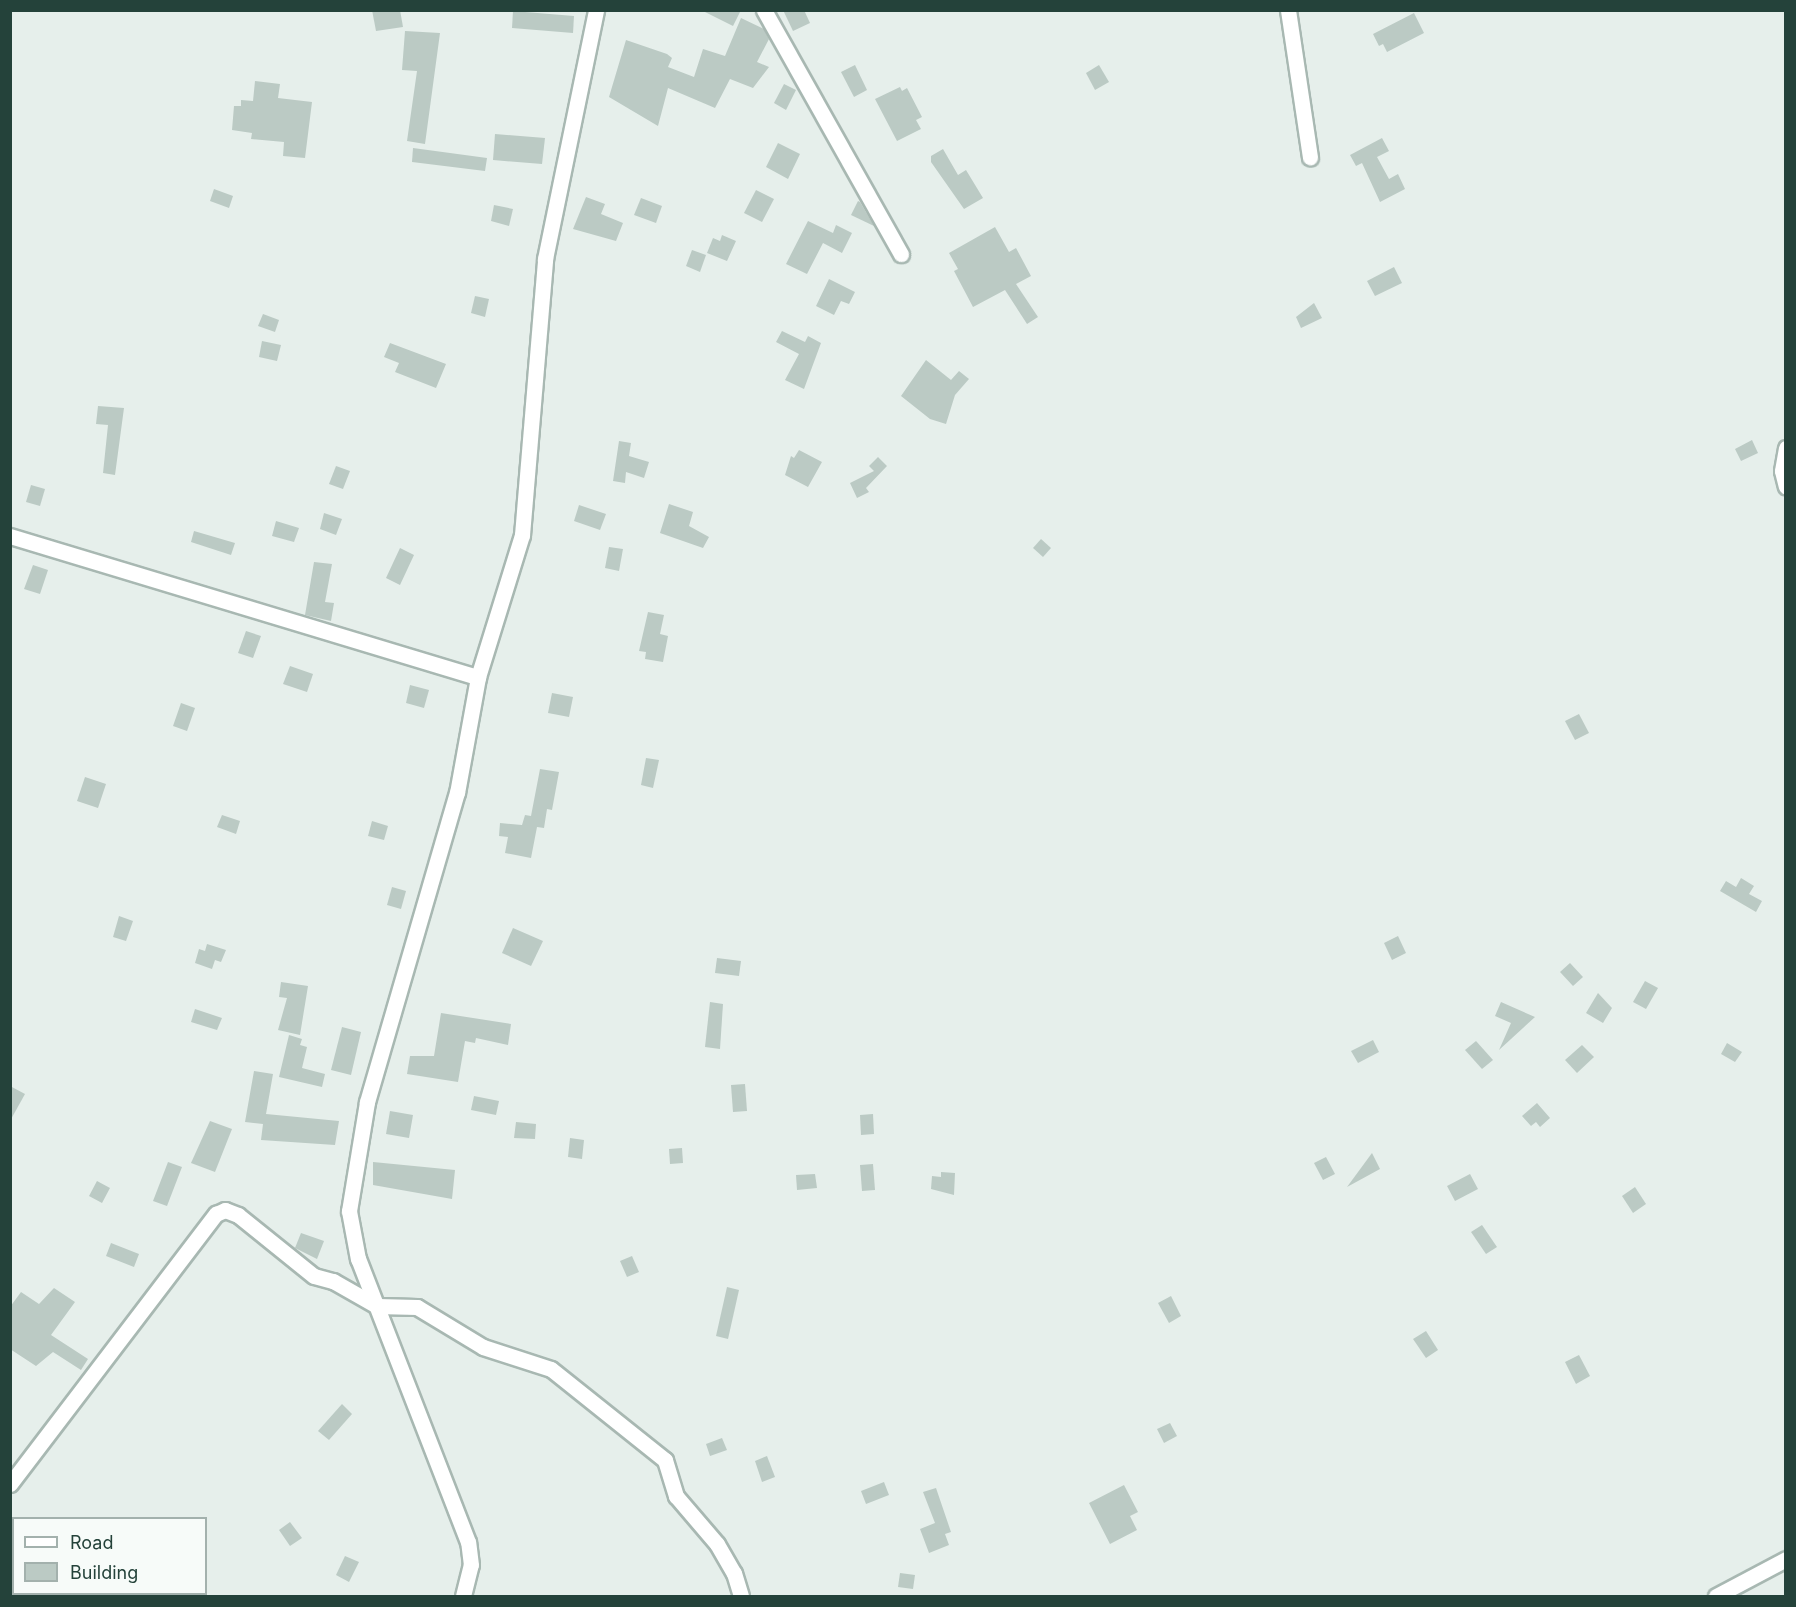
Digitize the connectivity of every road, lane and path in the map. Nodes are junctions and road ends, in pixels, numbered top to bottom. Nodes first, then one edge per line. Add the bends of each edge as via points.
1 (596, 10) edge
2 (764, 10) edge
3 (1288, 10) edge
4 (1310, 157) dead end
5 (901, 254) dead end
6 (1785, 448) edge
7 (1785, 487) edge
8 (10, 536) edge
9 (478, 677) junction
10 (377, 1306) junction
11 (10, 1484) edge
12 (1785, 1559) edge
13 (463, 1596) edge
14 (741, 1596) edge
15 (1716, 1596) edge

1 - 9 street via 545,259 522,535
2 - 5 street
3 - 4 street
6 - 7 street
8 - 9 street
9 - 10 street via 457,793 367,1102 355,1168 350,1236
10 - 11 street via 299,1268 238,1215 216,1214
10 - 13 street via 468,1542 471,1565
10 - 14 street via 417,1307 483,1347 551,1370 609,1419 651,1447 665,1460 676,1496 735,1573
12 - 15 street

